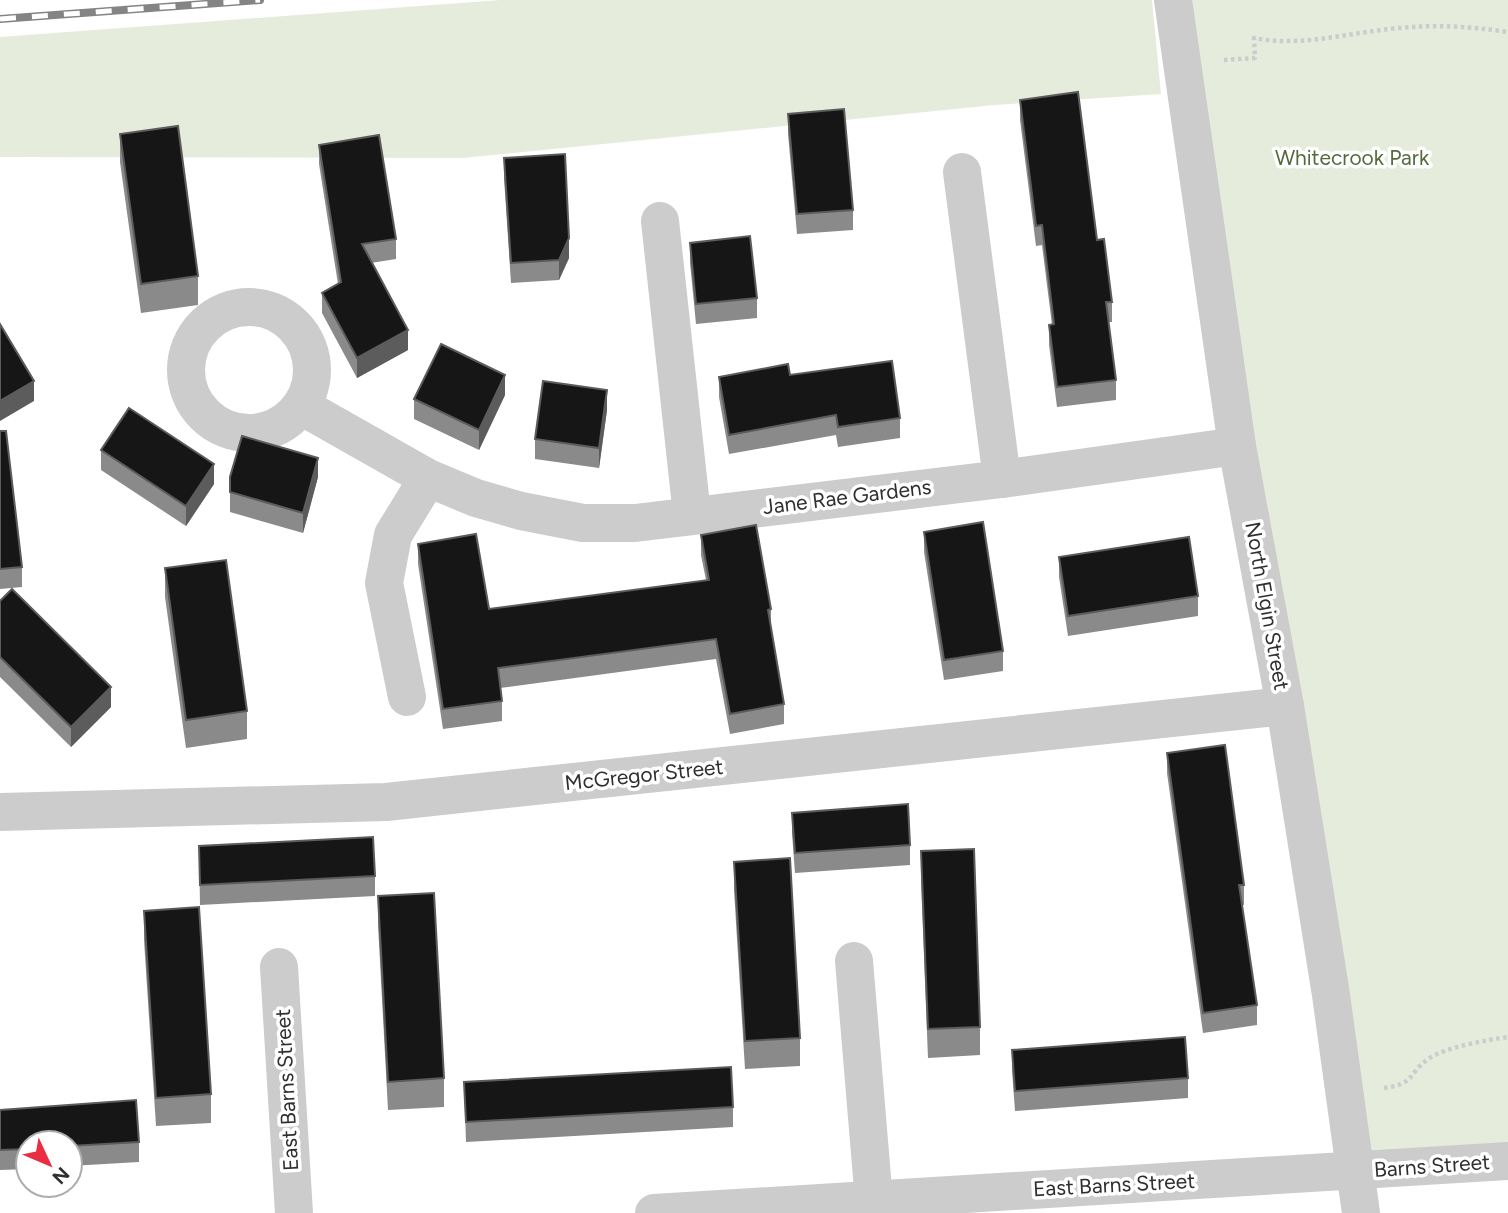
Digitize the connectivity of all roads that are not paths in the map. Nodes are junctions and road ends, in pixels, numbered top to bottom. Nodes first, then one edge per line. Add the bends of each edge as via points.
1 (1174, 5) edge
2 (962, 172) dead end
3 (660, 220) dead end
4 (301, 406) dead end
5 (1237, 446) junction
6 (428, 478) junction
7 (1002, 479) junction
8 (692, 515) junction
9 (407, 697) dead end
10 (1285, 706) junction
11 (0, 812) edge
12 (855, 961) dead end
13 (279, 967) dead end
14 (1508, 1161) edge
15 (1355, 1171) junction
16 (874, 1206) edge
17 (294, 1213) edge
18 (654, 1213) edge
19 (1361, 1213) edge

1 - 5 street, North Elgin Street
2 - 7 street
3 - 8 street
4 - 6 street, Jane Rae Gardens
5 - 7 street, Jane Rae Gardens
5 - 10 street, North Elgin Street
6 - 8 street, Jane Rae Gardens via 521,511 583,523 635,523
6 - 9 street via 393,535 384,583
7 - 8 street, Jane Rae Gardens
10 - 11 street, McGregor Street via 386,802
10 - 15 street, North Elgin Street
12 - 16 street
13 - 17 street, East Barns Street
14 - 15 street, Barns Street
15 - 16 street, East Barns Street
15 - 19 street, North Elgin Street
16 - 18 street, East Barns Street

